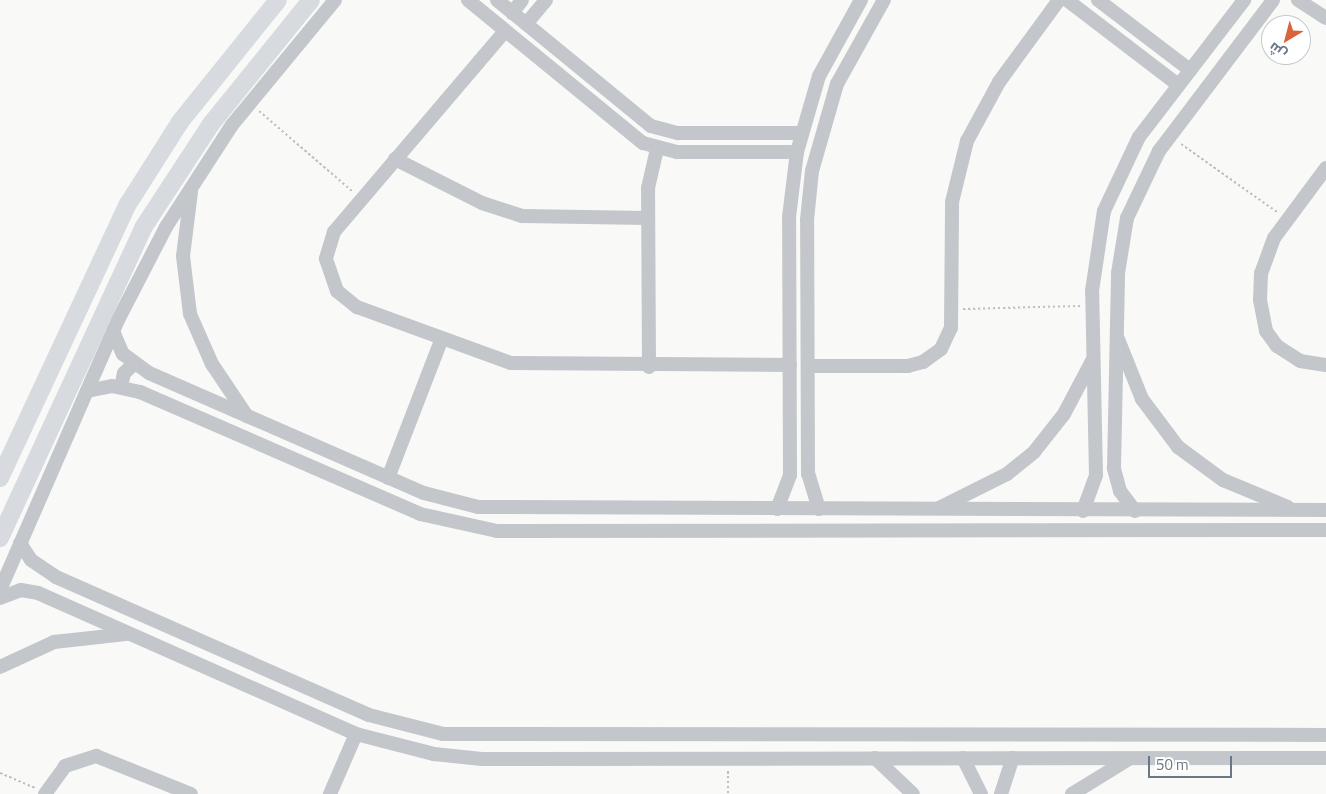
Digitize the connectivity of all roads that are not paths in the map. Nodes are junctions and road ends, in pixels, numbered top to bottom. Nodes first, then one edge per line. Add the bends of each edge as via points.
1 (278, 0) edge
2 (311, 0) edge
3 (335, 0) edge
4 (468, 0) edge
5 (497, 0) edge
6 (522, 0) edge
7 (546, 0) edge
8 (861, 0) edge
9 (884, 0) edge
10 (1059, 0) edge
11 (1068, 0) edge
12 (1098, 0) edge
13 (1244, 0) edge
14 (1273, 0) edge
15 (1298, 0) edge
16 (512, 13) junction
17 (1326, 18) edge
18 (1125, 20) junction
19 (526, 24) junction
20 (504, 31) junction
21 (1114, 35) junction
22 (572, 62) junction
23 (1190, 70) junction
24 (560, 76) junction
25 (819, 76) junction
26 (837, 84) junction
27 (1178, 85) junction
28 (801, 133) junction
29 (657, 149) junction
30 (797, 152) junction
31 (395, 158) junction
32 (1326, 168) edge
33 (193, 182) junction
34 (648, 218) junction
35 (113, 331) junction
36 (1116, 334) junction
37 (441, 341) junction
38 (1094, 359) junction
39 (134, 364) junction
40 (790, 365) junction
41 (1326, 365) edge
42 (808, 366) junction
43 (649, 367) junction
44 (121, 387) junction
45 (87, 391) junction
46 (248, 417) junction
47 (1096, 475) junction
48 (1115, 476) junction
49 (0, 478) edge
50 (388, 478) junction
51 (809, 484) junction
52 (789, 485) junction
53 (659, 508) junction
54 (777, 509) junction
55 (819, 509) junction
56 (935, 510) junction
57 (1083, 510) junction
58 (1135, 510) junction
59 (1296, 510) junction
60 (1326, 510) edge
61 (1326, 530) edge
62 (660, 531) junction
63 (0, 538) edge
64 (20, 544) junction
65 (47, 573) junction
66 (0, 590) edge
67 (38, 593) junction
68 (0, 598) edge
69 (130, 634) junction
70 (0, 667) edge
71 (356, 734) junction
72 (675, 735) junction
73 (1326, 735) edge
74 (675, 758) junction
75 (875, 758) junction
76 (963, 758) junction
77 (1012, 758) junction
78 (1130, 758) junction
79 (1326, 758) edge
80 (980, 791) edge
81 (1002, 791) edge
82 (46, 793) edge
83 (187, 793) edge
84 (330, 794) edge
85 (913, 794) edge
86 (1072, 794) edge

1 - 49 main road via 180,122 128,204
2 - 63 main road via 211,124 143,228
3 - 33 street via 249,103
4 - 20 street
5 - 16 street
6 - 16 street
7 - 19 street
8 - 25 street
9 - 26 street
10 - 42 street via 999,82 967,141 952,202 950,309 946,342 923,362
11 - 21 street
12 - 18 street
13 - 23 street
14 - 36 street via 1170,137 1140,183 1127,218
15 - 17 street
16 - 19 street
18 - 21 street
18 - 23 street
19 - 22 street
20 - 24 street
20 - 31 street
21 - 27 street
22 - 24 street
22 - 28 street via 660,130
23 - 27 street
24 - 29 street via 632,137
25 - 26 street
25 - 28 street
26 - 42 street via 816,146 808,196
27 - 38 street via 1138,137 1111,190 1095,249
28 - 30 street
29 - 30 street
29 - 34 street via 649,178
30 - 40 street via 789,217
31 - 34 street via 482,203 522,216
31 - 37 street via 330,240 326,259 332,285 357,307
32 - 41 street via 1271,244 1261,273 1263,322 1284,352 1300,361
33 - 35 street
33 - 46 street via 184,243 186,295 203,348
34 - 43 street
35 - 39 street
35 - 45 street
36 - 48 street
36 - 59 street via 1142,399 1178,447 1223,480
37 - 43 street via 493,360 529,366
37 - 50 street
38 - 47 street
38 - 56 street via 1064,414 1034,452 1007,474
39 - 44 street via 124,374
39 - 46 street
40 - 43 street
40 - 52 street
42 - 51 street
44 - 45 street
44 - 62 street via 438,520 516,532
45 - 64 street
46 - 50 street
47 - 48 street via 1105,481
47 - 57 street
48 - 58 street via 1124,498
50 - 53 street via 442,499 496,509
51 - 52 street
51 - 55 street
52 - 54 street
53 - 54 street
53 - 62 street
54 - 55 street
55 - 56 street
56 - 57 street
57 - 58 street
58 - 59 street
59 - 60 street
61 - 62 street
64 - 65 street
64 - 66 street
65 - 67 street via 37,582
65 - 72 street via 352,708 405,727 482,736
67 - 68 street via 21,590
67 - 69 street
69 - 70 street via 54,642
69 - 71 street
71 - 74 street via 410,750 457,757
71 - 84 street
72 - 73 street
72 - 74 street
74 - 75 street
75 - 76 street
75 - 85 street
76 - 77 street
76 - 80 street
77 - 78 street
77 - 81 street
78 - 79 street
78 - 86 street
80 - 81 street
82 - 83 street via 65,766 96,756

